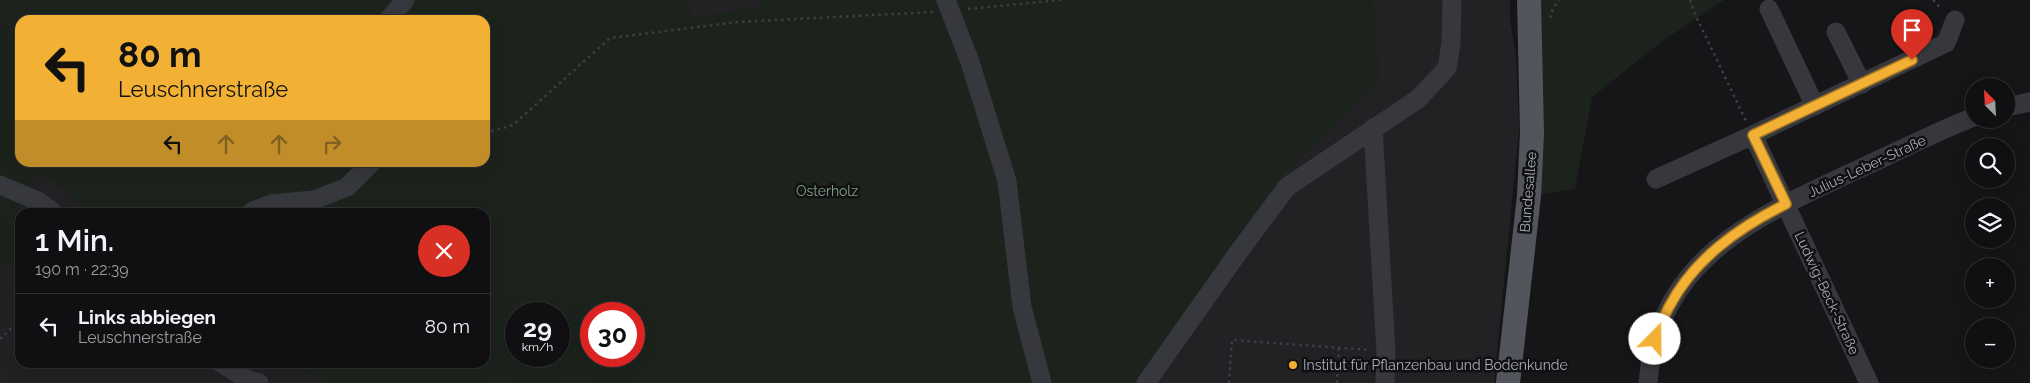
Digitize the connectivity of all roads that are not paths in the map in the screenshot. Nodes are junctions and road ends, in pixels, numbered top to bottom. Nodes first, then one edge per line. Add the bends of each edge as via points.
1 (405, 0) edge
2 (1452, 0) edge
3 (1529, 0) edge
4 (948, 6) edge
5 (1769, 9) dead end
6 (392, 15) edge
7 (1956, 20) dead end
8 (1836, 32) dead end
9 (1862, 84) junction
10 (2030, 102) edge
11 (2015, 105) edge
12 (1815, 106) junction
13 (1965, 122) edge
14 (1373, 128) junction
15 (1753, 135) junction
16 (367, 167) edge
17 (1656, 179) dead end
18 (0, 185) edge
19 (1786, 204) junction
20 (48, 208) edge
21 (261, 208) edge
22 (229, 368) edge
23 (258, 383) edge
24 (1042, 383) edge
25 (1146, 383) edge
26 (1385, 383) edge
27 (1508, 383) edge
28 (1648, 383) edge
29 (1869, 383) edge

1 - 6 street
2 - 14 street via 1447,68 1418,99
3 - 27 main road, Bundesallee via 1532,134
4 - 24 street via 970,62 1007,181 1022,307
5 - 12 street
7 - 9 street via 1946,44
8 - 9 street
9 - 12 street
10 - 11 street
12 - 15 street
13 - 19 street, Julius-Leber-Straße
14 - 25 street via 1287,188
14 - 26 street
15 - 17 street
15 - 19 street, Ludwig-Beck-Straße
16 - 21 street via 347,187 314,200
18 - 20 street
19 - 28 street, Julius-Leber-Straße via 1755,219 1726,240 1704,259 1681,287 1668,307 1655,339
19 - 29 street, Ludwig-Beck-Straße
22 - 23 street

